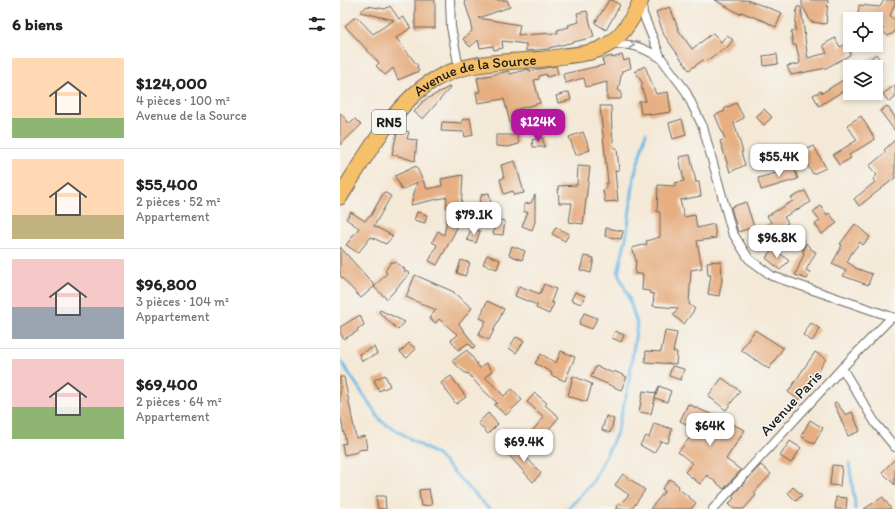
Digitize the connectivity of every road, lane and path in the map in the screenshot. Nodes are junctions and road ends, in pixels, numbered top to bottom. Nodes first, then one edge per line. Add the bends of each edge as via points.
1 (450, 0) edge
2 (641, 0) edge
3 (602, 49) junction
4 (661, 58) junction
5 (459, 68) junction
6 (340, 197) edge
7 (894, 318) edge
8 (842, 368) junction
9 (895, 447) edge
10 (713, 509) edge

1 - 5 street via 451,27
2 - 3 highway, Avenue de la Source / RN5 via 631,21 619,36
2 - 4 street via 643,14
3 -> 4 street via 620,44 636,45
3 - 5 highway, Avenue de la Source / RN5
4 - 7 street via 685,90 703,127 732,232 749,260 772,276
5 - 6 highway, Avenue de la Source / RN5 via 433,80 393,116
7 - 8 street, Avenue Paris
8 - 9 street via 876,424
8 - 10 street, Avenue Paris

